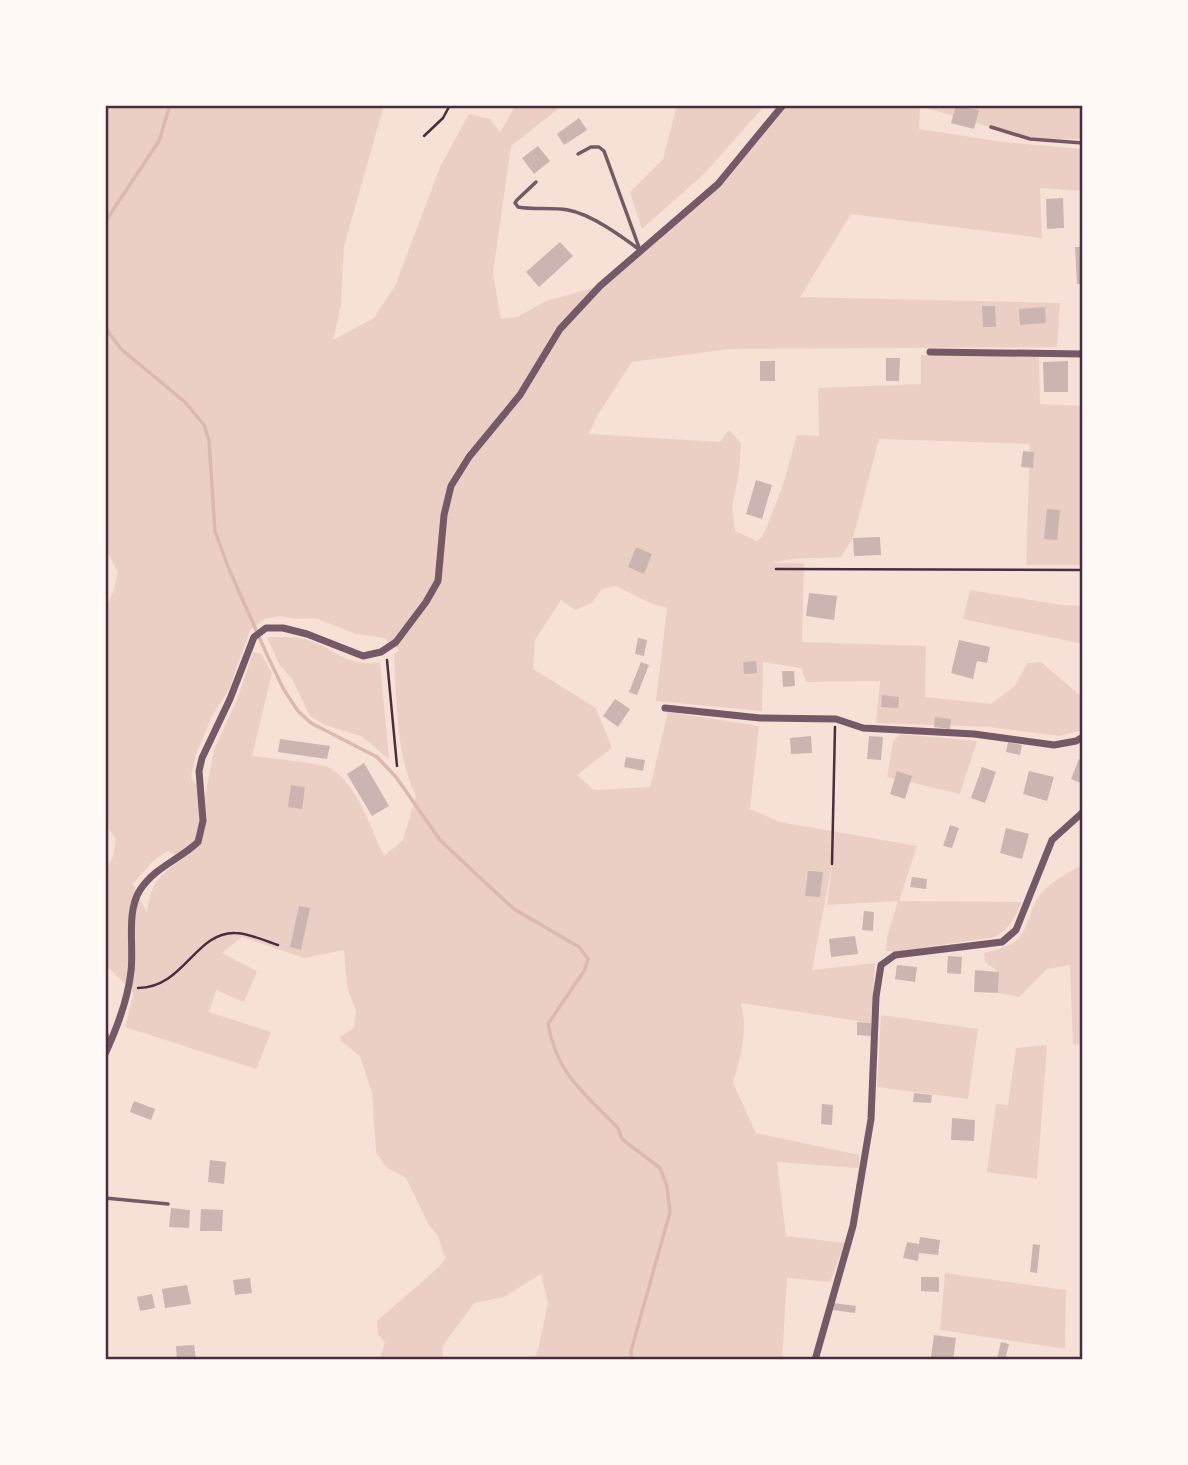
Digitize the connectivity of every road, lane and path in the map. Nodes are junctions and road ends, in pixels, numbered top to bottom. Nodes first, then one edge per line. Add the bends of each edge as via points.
1 (450, 105) edge
2 (783, 105) edge
3 (992, 127) dead end
4 (424, 136) dead end
5 (1083, 143) edge
6 (578, 154) dead end
7 (536, 182) dead end
8 (640, 250) junction
9 (930, 352) dead end
10 (1083, 354) edge
11 (776, 569) dead end
12 (1083, 570) edge
13 (386, 650) junction
14 (665, 708) dead end
15 (836, 719) junction
16 (1083, 737) edge
17 (397, 766) dead end
18 (1083, 812) edge
19 (832, 864) dead end
20 (278, 945) dead end
21 (129, 985) junction
22 (105, 1024) edge
23 (106, 1051) edge
24 (105, 1198) edge
25 (168, 1204) dead end
26 (815, 1360) edge

1 - 4 path
2 - 8 street via 718,184
3 - 5 lane via 1030,139
6 - 8 lane via 591,147 604,151
7 - 8 lane via 517,200 518,207 578,212
8 - 13 street via 560,329 512,407 459,470 447,499 438,581 404,635
9 - 10 street
11 - 12 path
13 - 17 path
13 - 21 street via 357,655 276,627 254,637 202,758 203,821 198,842 157,871 134,902
14 - 15 street via 760,718
15 - 16 street via 863,727 1054,745
15 - 19 path
18 - 26 street via 1052,840 1016,930 1002,942 895,956 881,965 871,1119 858,1199
20 - 21 path via 236,933 217,936 183,968 157,984
21 - 23 street
22 - 23 lane
24 - 25 lane

